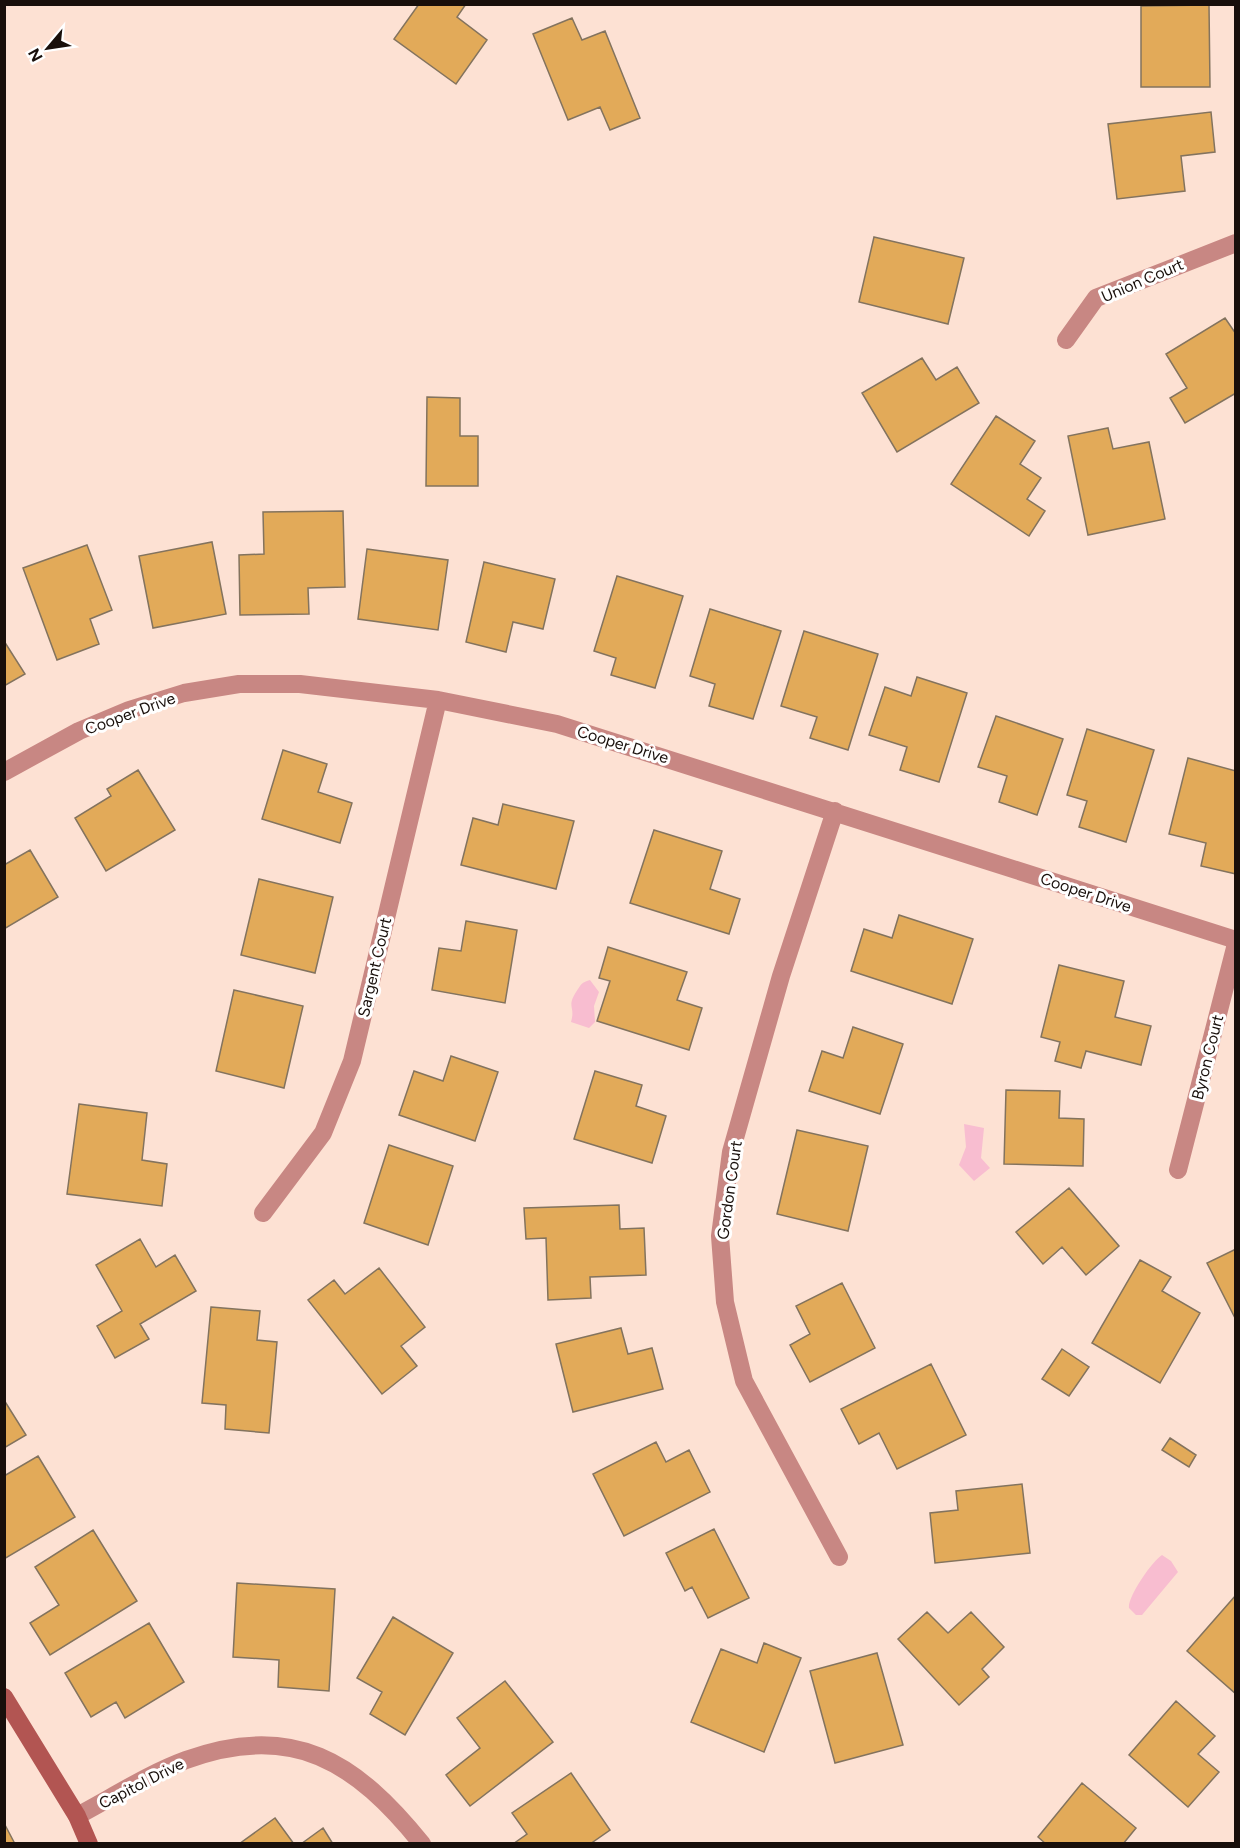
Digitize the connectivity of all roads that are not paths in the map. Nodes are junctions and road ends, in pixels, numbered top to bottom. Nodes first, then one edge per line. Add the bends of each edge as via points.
1 (1236, 243) edge
2 (1066, 340) dead end
3 (438, 700) junction
4 (4, 772) edge
5 (836, 811) junction
6 (1236, 942) edge
7 (1178, 1170) dead end
8 (263, 1213) dead end
9 (839, 1557) dead end
10 (4, 1697) edge
11 (77, 1816) junction
12 (89, 1844) edge
13 (422, 1844) edge

1 - 2 street, Union Court via 1096,298
3 - 4 street, Cooper Drive via 300,684 217,687 129,710 79,731
3 - 5 street, Cooper Drive via 557,724
3 - 8 street, Sargent Court via 352,1061 323,1133
5 - 6 street, Cooper Drive
5 - 9 street, Gordon Court via 781,975 731,1152 720,1236 724,1302 744,1381
6 - 7 street, Byron Court
10 - 11 street
11 - 12 street
11 - 13 street, Capitol Drive via 186,1760 233,1748 289,1746 338,1764 367,1784 393,1807

